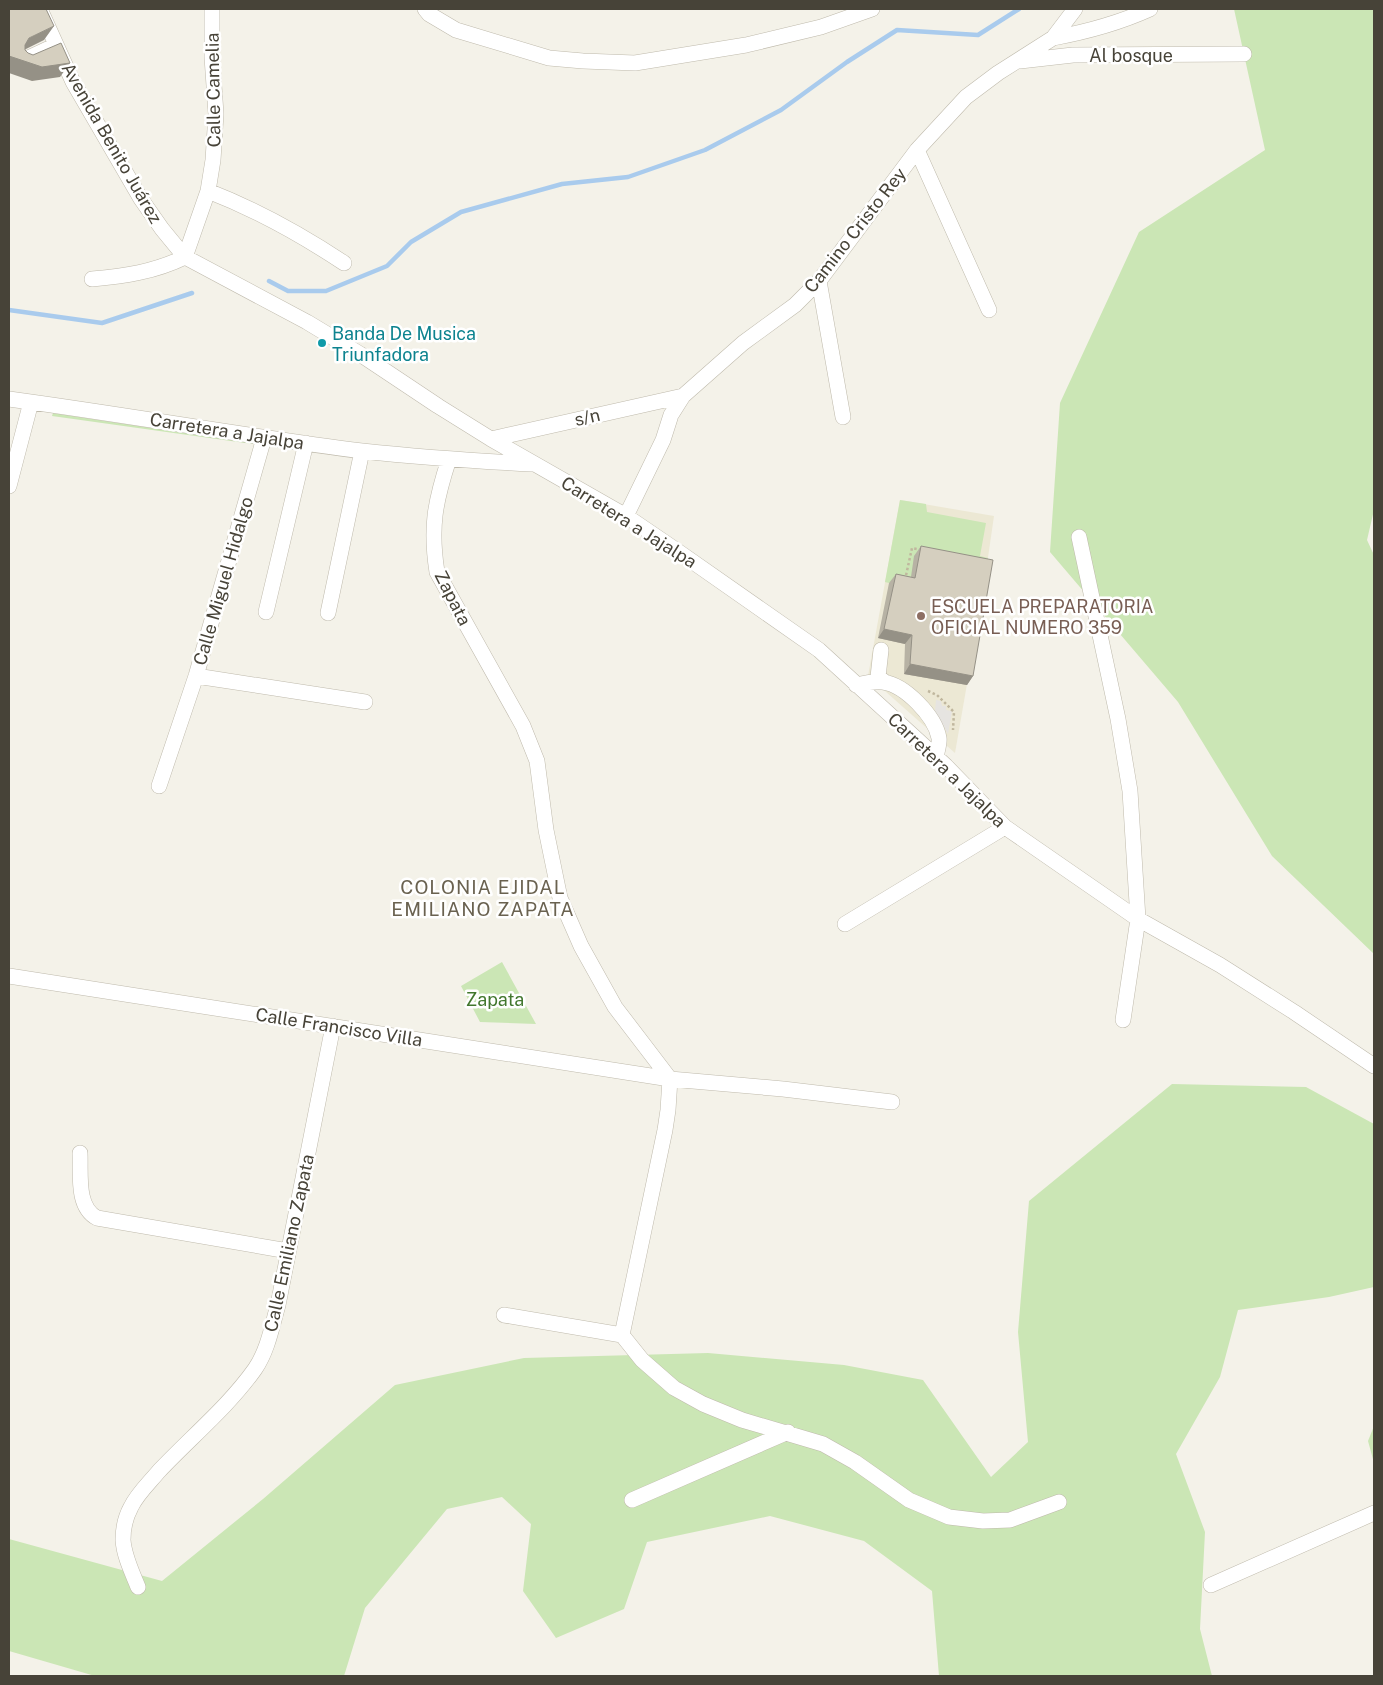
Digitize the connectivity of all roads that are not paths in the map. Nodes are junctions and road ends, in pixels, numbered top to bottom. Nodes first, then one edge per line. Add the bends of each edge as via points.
1 (40, 9) edge
2 (212, 9) edge
3 (425, 9) edge
4 (872, 9) edge
5 (1075, 9) edge
6 (1150, 9) edge
7 (1053, 38) junction
8 (56, 45) junction
9 (1244, 54) dead end
10 (24, 60) edge
11 (1018, 61) junction
12 (918, 150) junction
13 (208, 191) junction
14 (185, 257) junction
15 (344, 263) dead end
16 (92, 279) dead end
17 (819, 281) junction
18 (989, 310) dead end
19 (682, 396) junction
20 (9, 398) edge
21 (31, 402) junction
22 (843, 417) dead end
23 (264, 438) junction
24 (491, 439) junction
25 (306, 443) junction
26 (362, 451) junction
27 (449, 459) junction
28 (536, 464) junction
29 (9, 486) edge
30 (626, 516) junction
31 (1079, 537) dead end
32 (266, 612) dead end
33 (328, 613) dead end
34 (881, 650) dead end
35 (196, 676) junction
36 (885, 682) junction
37 (856, 685) junction
38 (364, 702) dead end
39 (943, 715) dead end
40 (940, 740) junction
41 (936, 757) junction
42 (159, 786) dead end
43 (1005, 827) junction
44 (1135, 917) junction
45 (845, 924) dead end
46 (9, 976) edge
47 (1124, 1020) dead end
48 (333, 1026) junction
49 (1374, 1066) edge
50 (670, 1079) junction
51 (892, 1102) dead end
52 (80, 1154) dead end
53 (288, 1251) junction
54 (504, 1315) dead end
55 (622, 1335) junction
56 (788, 1432) junction
57 (632, 1500) dead end
58 (1059, 1502) dead end
59 (1374, 1513) edge
60 (1211, 1585) dead end
61 (138, 1587) dead end

1 - 8 street, Avenida Benito Juárez
2 - 13 street, Calle Camelia via 216,114
3 - 4 street via 456,30 549,58 635,63 746,45 821,27
5 - 7 street, Camino Cristo Rey
6 - 7 street via 1096,29
7 - 11 street, Camino Cristo Rey
8 - 10 street
8 - 14 street, Avenida Benito Juárez via 73,82 142,199
9 - 11 street, Al bosque via 1072,55
11 - 12 street, Camino Cristo Rey via 966,97
12 - 17 street, Camino Cristo Rey
12 - 18 street
13 - 14 street, Calle Camelia
13 - 15 street via 245,205
14 - 16 street via 147,272
14 - 24 street, Avenida Benito Juárez via 307,322
17 - 19 street, Camino Cristo Rey via 795,305 743,343
17 - 22 street
19 - 24 street, s/n
19 - 30 street, Camino Cristo Rey
20 - 21 street, Carretera a Jajalpa
21 - 23 street, Carretera a Jajalpa
21 - 29 street
23 - 25 street, Carretera a Jajalpa
23 - 35 street, Calle Miguel Hidalgo
24 - 28 street, Avenida Benito Juárez
25 - 26 street, Carretera a Jajalpa
25 - 32 street
26 - 27 street, Carretera a Jajalpa
26 - 33 street
27 - 28 street, Carretera a Jajalpa
27 - 50 street, Zapata via 433,522 437,572 519,718 537,761 546,830 560,898 581,946 616,1007
28 - 30 street, Carretera a Jajalpa
30 - 37 street, Carretera a Jajalpa via 819,650
31 - 44 street via 1130,791
34 - 36 street via 878,677
35 - 38 street, Calle Miguel Hidalgo
35 - 42 street
36 - 37 street
36 - 40 street via 919,705 934,723
37 - 41 street, Carretera a Jajalpa
39 - 40 street
40 - 41 street
41 - 43 street, Carretera a Jajalpa
43 - 44 street, Carretera a Jajalpa
43 - 45 street
44 - 47 street
44 - 49 street, Carretera a Jajalpa via 1220,965
46 - 48 street, Calle Francisco Villa
48 - 50 street, Calle Francisco Villa
48 - 53 street, Calle Emiliano Zapata
50 - 51 street, Calle Francisco Villa
50 - 55 street via 665,1130
52 - 53 street via 82,1200 90,1215 96,1218
53 - 61 street, Calle Emiliano Zapata via 267,1345 256,1367 237,1392 131,1506 123,1540
54 - 55 street
55 - 56 street via 642,1360 674,1388 734,1416
56 - 57 street
56 - 58 street via 823,1444 909,1500 949,1517 1010,1520
59 - 60 street

